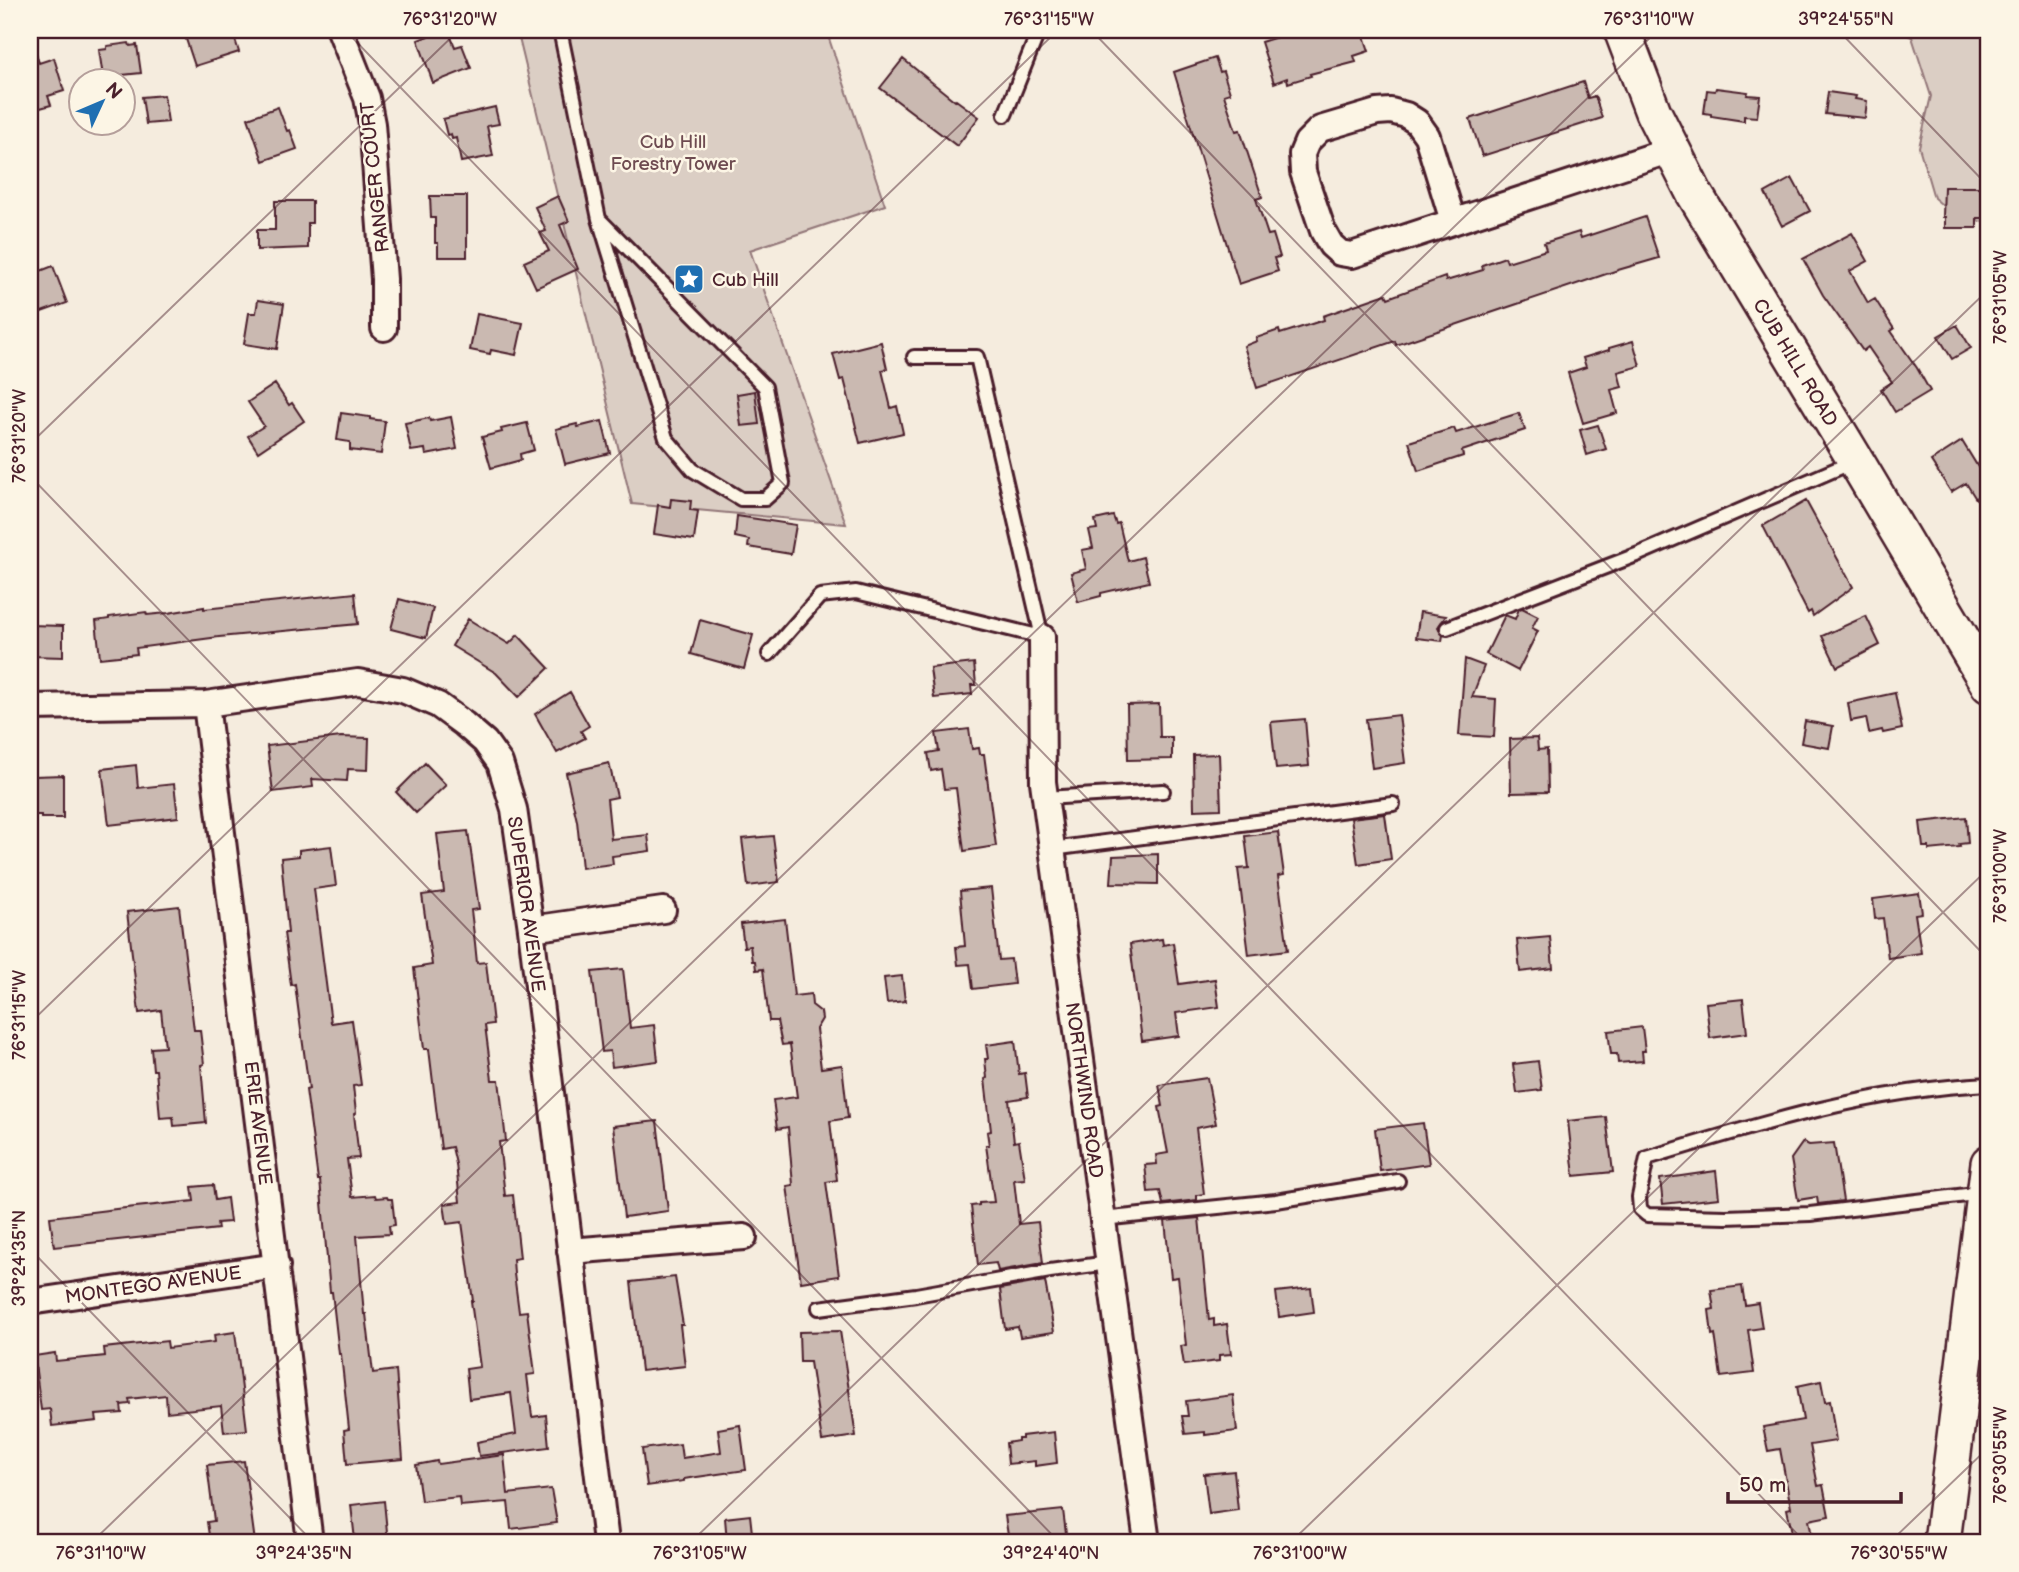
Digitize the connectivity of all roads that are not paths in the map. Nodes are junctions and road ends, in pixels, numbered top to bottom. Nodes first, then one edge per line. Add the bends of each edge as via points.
1 (340, 30) edge
2 (560, 30) edge
3 (1040, 30) edge
4 (1622, 30) edge
5 (1005, 115) dead end
6 (1671, 150) junction
7 (598, 219) junction
8 (1453, 221) junction
9 (384, 328) dead end
10 (914, 357) dead end
11 (1856, 461) junction
12 (1447, 628) dead end
13 (1042, 637) junction
14 (769, 654) dead end
15 (1988, 680) edge
16 (206, 704) junction
17 (30, 707) edge
18 (1163, 791) dead end
19 (1045, 798) junction
20 (1394, 804) dead end
21 (1052, 849) junction
22 (663, 910) dead end
23 (531, 929) junction
24 (1989, 1084) edge
25 (1987, 1178) edge
26 (1398, 1181) dead end
27 (1102, 1219) junction
28 (744, 1237) dead end
29 (570, 1251) junction
30 (1108, 1263) junction
31 (277, 1266) junction
32 (30, 1302) edge
33 (819, 1308) dead end
34 (310, 1542) edge
35 (606, 1542) edge
36 (1147, 1542) edge
37 (1942, 1542) edge

1 - 9 street, RANGER COURT via 368,98 372,124
2 - 7 lane
3 - 5 lane
4 - 6 street, CUB HILL ROAD
6 - 8 street
6 - 11 street, CUB HILL ROAD
7 - 7 lane via 765,387 783,483 765,499 741,499 692,470 666,438
8 - 8 street via 1427,136 1406,115 1377,112 1320,129 1307,142 1303,172 1322,231 1340,253 1352,255
10 - 13 lane via 977,357
11 - 12 lane via 1639,554
11 - 15 street, CUB HILL ROAD
13 - 14 lane via 856,592 820,596
13 - 19 street, NORTHWIND ROAD
16 - 17 street, SUPERIOR AVENUE
16 - 23 street, SUPERIOR AVENUE via 358,682 403,690 438,705 485,742 500,763 514,809
16 - 31 street, ERIE AVENUE
18 - 19 lane
19 - 21 street, NORTHWIND ROAD
20 - 21 lane
21 - 27 street, NORTHWIND ROAD
22 - 23 street
23 - 29 street, SUPERIOR AVENUE
24 - 25 lane via 1899,1093 1817,1110 1647,1158 1639,1197 1640,1209 1647,1214 1810,1214
25 - 37 street
26 - 27 lane
27 - 30 street, NORTHWIND ROAD
28 - 29 street
29 - 35 street, SUPERIOR AVENUE
30 - 33 lane
30 - 36 street, NORTHWIND ROAD
31 - 32 street, MONTEGO AVENUE
31 - 34 street, ERIE AVENUE

